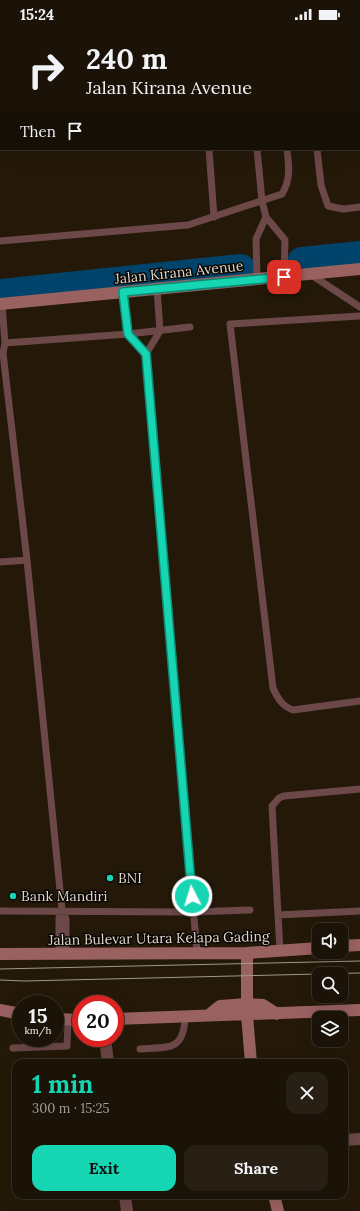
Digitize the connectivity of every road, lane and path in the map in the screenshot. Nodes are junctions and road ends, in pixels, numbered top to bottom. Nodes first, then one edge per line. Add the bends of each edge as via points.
1 (209, 150) edge
2 (257, 150) edge
3 (287, 150) edge
4 (317, 150) edge
5 (262, 201) junction
6 (360, 207) edge
7 (214, 217) junction
8 (266, 217) junction
9 (0, 241) edge
10 (360, 269) edge
11 (309, 274) junction
12 (284, 277) junction
13 (257, 279) junction
14 (157, 289) junction
15 (123, 292) junction
16 (1, 304) edge
17 (360, 307) edge
18 (360, 316) edge
19 (190, 327) dead end
20 (160, 331) junction
21 (128, 334) junction
22 (5, 343) junction
23 (146, 354) junction
24 (28, 560) junction
25 (0, 562) edge
26 (360, 701) edge
27 (360, 788) edge
28 (62, 910) junction
29 (250, 910) dead end
30 (0, 911) edge
31 (193, 912) junction
32 (360, 912) edge
33 (278, 914) junction
34 (360, 945) edge
35 (348, 946) edge
36 (312, 949) edge
37 (280, 951) junction
38 (198, 952) junction
39 (247, 953) junction
40 (0, 954) edge
41 (62, 955) junction
42 (0, 1010) edge
43 (247, 1010) junction
44 (360, 1010) edge
45 (12, 1012) edge
46 (185, 1017) junction
47 (124, 1019) edge
48 (64, 1020) edge
49 (68, 1020) junction
50 (72, 1020) edge
51 (106, 1047) edge
52 (13, 1048) dead end
53 (140, 1049) dead end
54 (108, 1059) edge
55 (251, 1059) edge
56 (360, 1139) edge
57 (348, 1140) edge
58 (126, 1199) edge
59 (275, 1199) edge
60 (127, 1211) edge
61 (278, 1211) edge

1 - 7 lane
2 - 5 lane
3 - 5 lane via 290,171 288,184 282,194
4 - 6 lane via 321,185 328,206 343,209
5 - 7 lane
5 - 8 lane
7 - 9 lane via 188,225
8 - 12 lane via 285,240
8 - 13 lane via 256,240
10 - 11 main road, Jalan Kirana Avenue
11 - 12 main road, Jalan Kirana Avenue
11 - 17 lane
12 - 13 main road, Jalan Kirana Avenue
13 - 14 main road, Jalan Kirana Avenue
14 - 15 main road, Jalan Kirana Avenue
14 - 20 lane
15 - 16 main road, Jalan Kirana Avenue
15 - 21 lane
16 - 22 lane
18 - 26 lane via 230,324 273,688 283,705 293,710
19 - 20 lane
20 - 21 lane
20 - 23 lane
21 - 22 lane
21 - 23 lane
22 - 24 lane via 2,362
23 - 31 lane
24 - 25 lane
24 - 28 lane
27 - 33 lane via 284,796 272,806
28 - 30 lane
28 - 31 lane
28 - 41 lane via 59,918
29 - 31 lane
31 - 38 lane
32 - 33 lane
33 - 37 lane
34 - 35 main road
36 - 37 main road, Jalan Bulevar Utara Kelapa Gading
37 - 39 main road, Jalan Bulevar Utara Kelapa Gading
38 - 39 main road, Jalan Bulevar Utara Kelapa Gading
38 - 41 main road, Jalan Bulevar Utara Kelapa Gading
39 - 43 main road
40 - 41 main road, Jalan Bulevar Utara Kelapa Gading
42 - 45 main road
43 - 44 main road via 277,1014
43 - 46 main road
43 - 55 main road
46 - 47 main road
46 - 53 lane via 182,1038 176,1044
48 - 49 main road
49 - 50 main road
49 - 52 lane via 67,1046
51 - 54 street
56 - 57 street
58 - 60 street
59 - 61 main road

